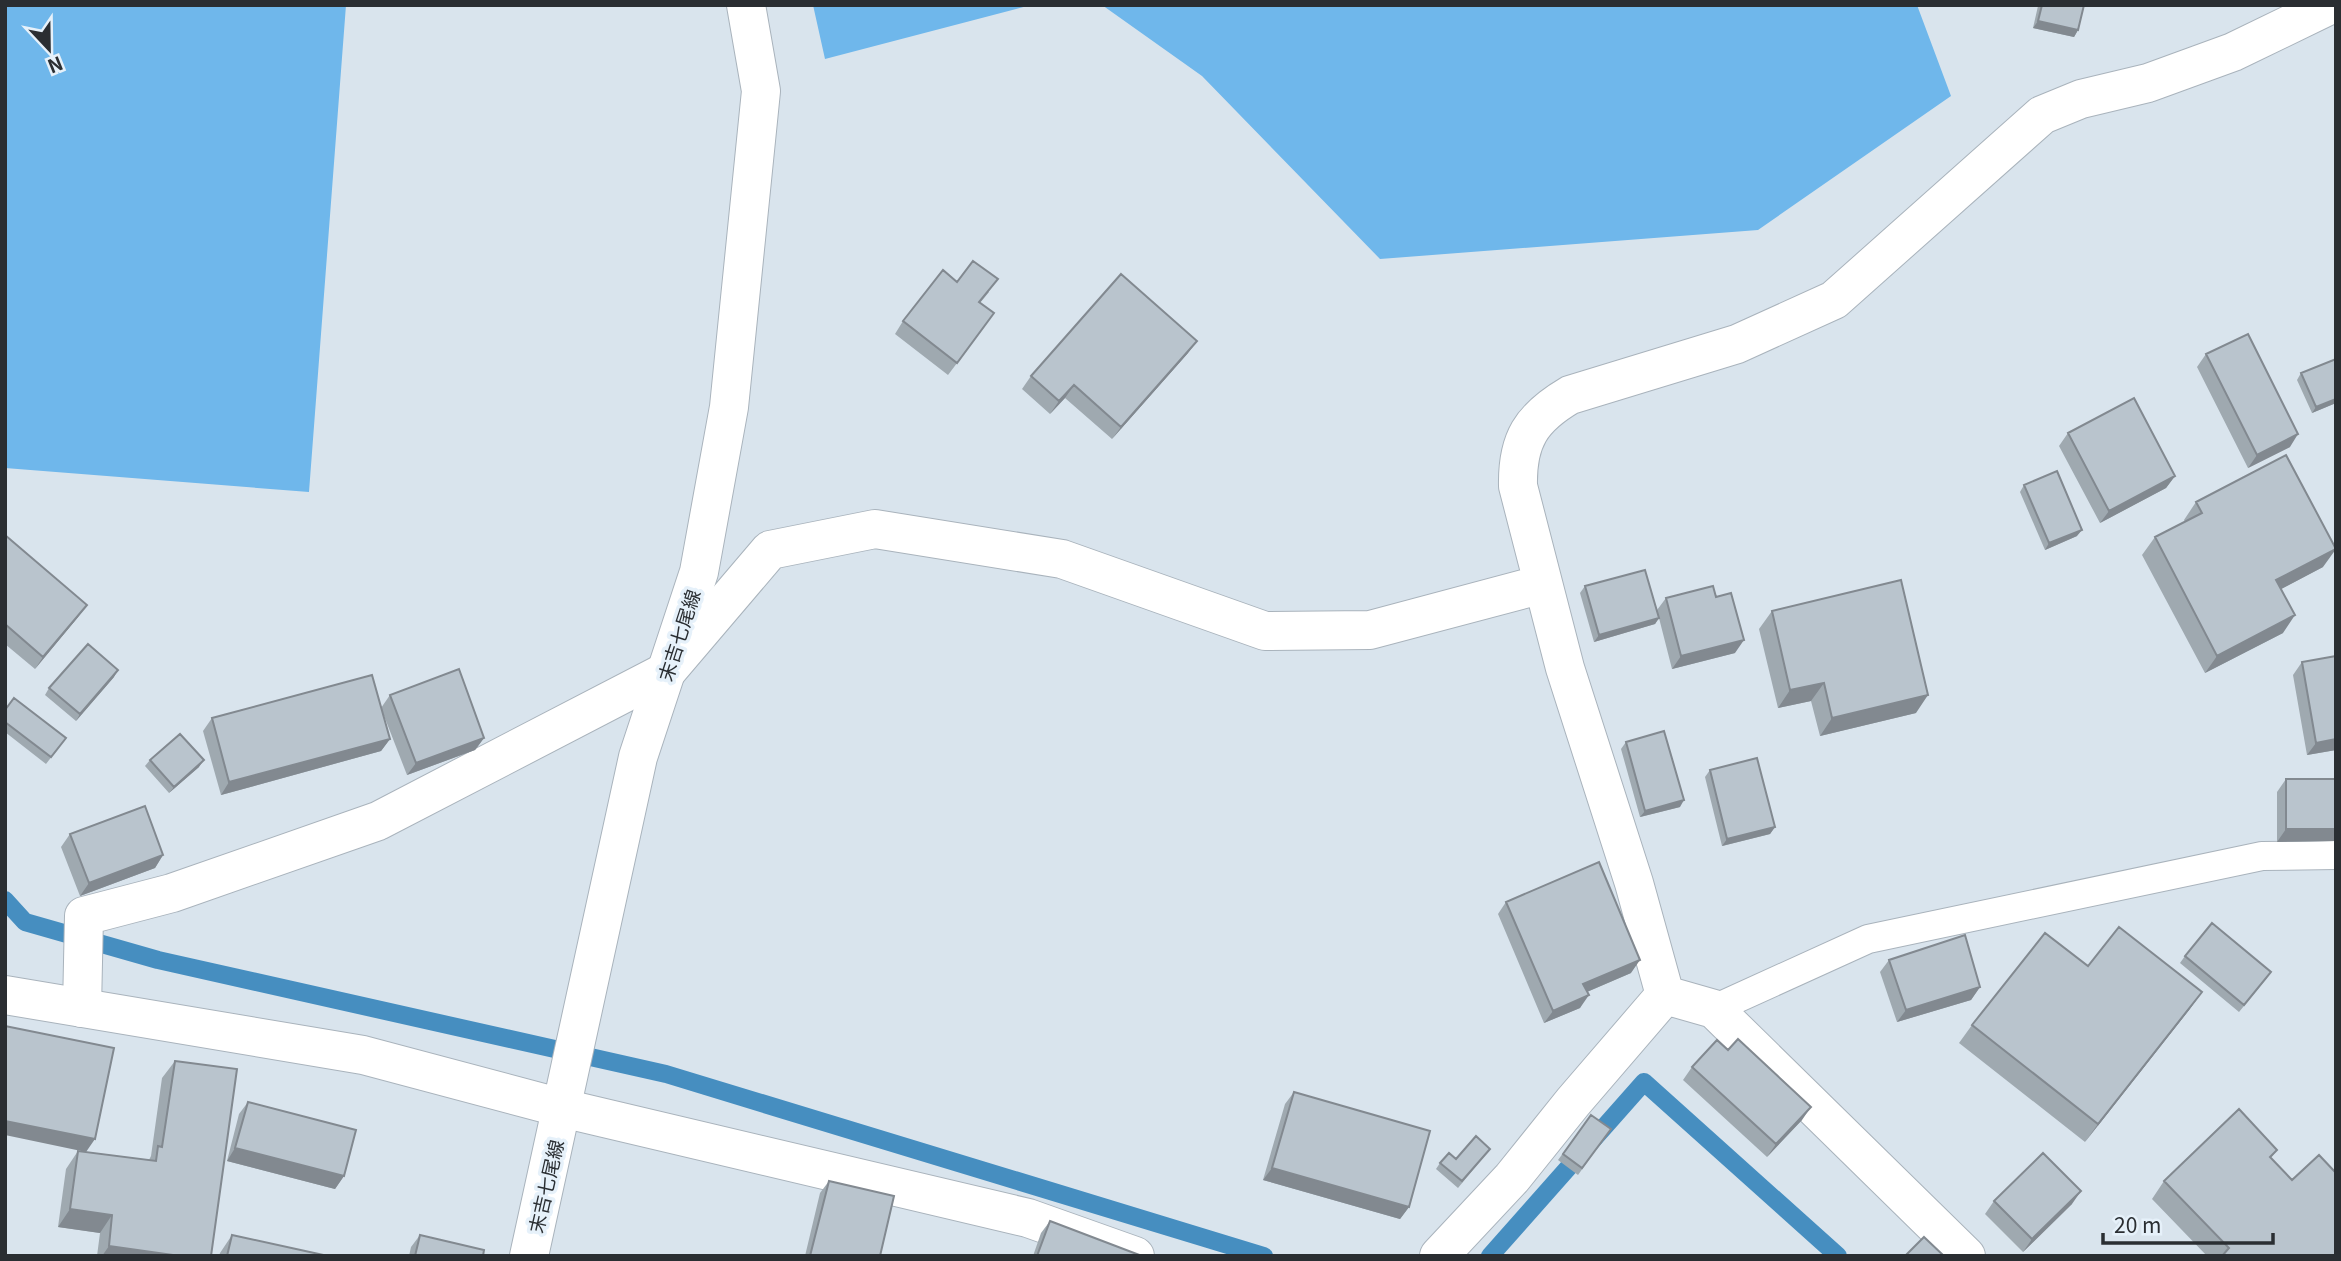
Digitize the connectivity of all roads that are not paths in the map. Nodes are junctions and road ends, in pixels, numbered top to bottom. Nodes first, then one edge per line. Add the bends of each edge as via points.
1 (746, 5) edge
2 (2330, 5) edge
3 (1543, 584) junction
4 (667, 671) junction
5 (2336, 855) edge
6 (5, 995) edge
7 (1665, 995) junction
8 (82, 1008) junction
9 (1714, 1009) junction
10 (562, 1108) junction
11 (529, 1256) edge
12 (1135, 1256) edge
13 (1439, 1256) edge
14 (1966, 1256) edge

1 - 4 street, 末吉七尾線 via 761,91 729,407 699,572
2 - 3 street via 2233,52 2148,83 2081,99 2042,116 1834,300 1737,344 1570,395 1547,409 1530,429 1518,466 1518,486
3 - 4 street via 1370,630 1265,631 1062,559 875,529 770,550
3 - 7 street
4 - 8 street via 378,821 172,893 84,916
4 - 10 street, 末吉七尾線 via 638,757
5 - 9 lane via 2262,856 1868,939
6 - 8 street
7 - 9 street
7 - 13 street via 1512,1178
8 - 10 street via 363,1055
9 - 14 street
10 - 11 street, 末吉七尾線
10 - 12 street via 1028,1218

